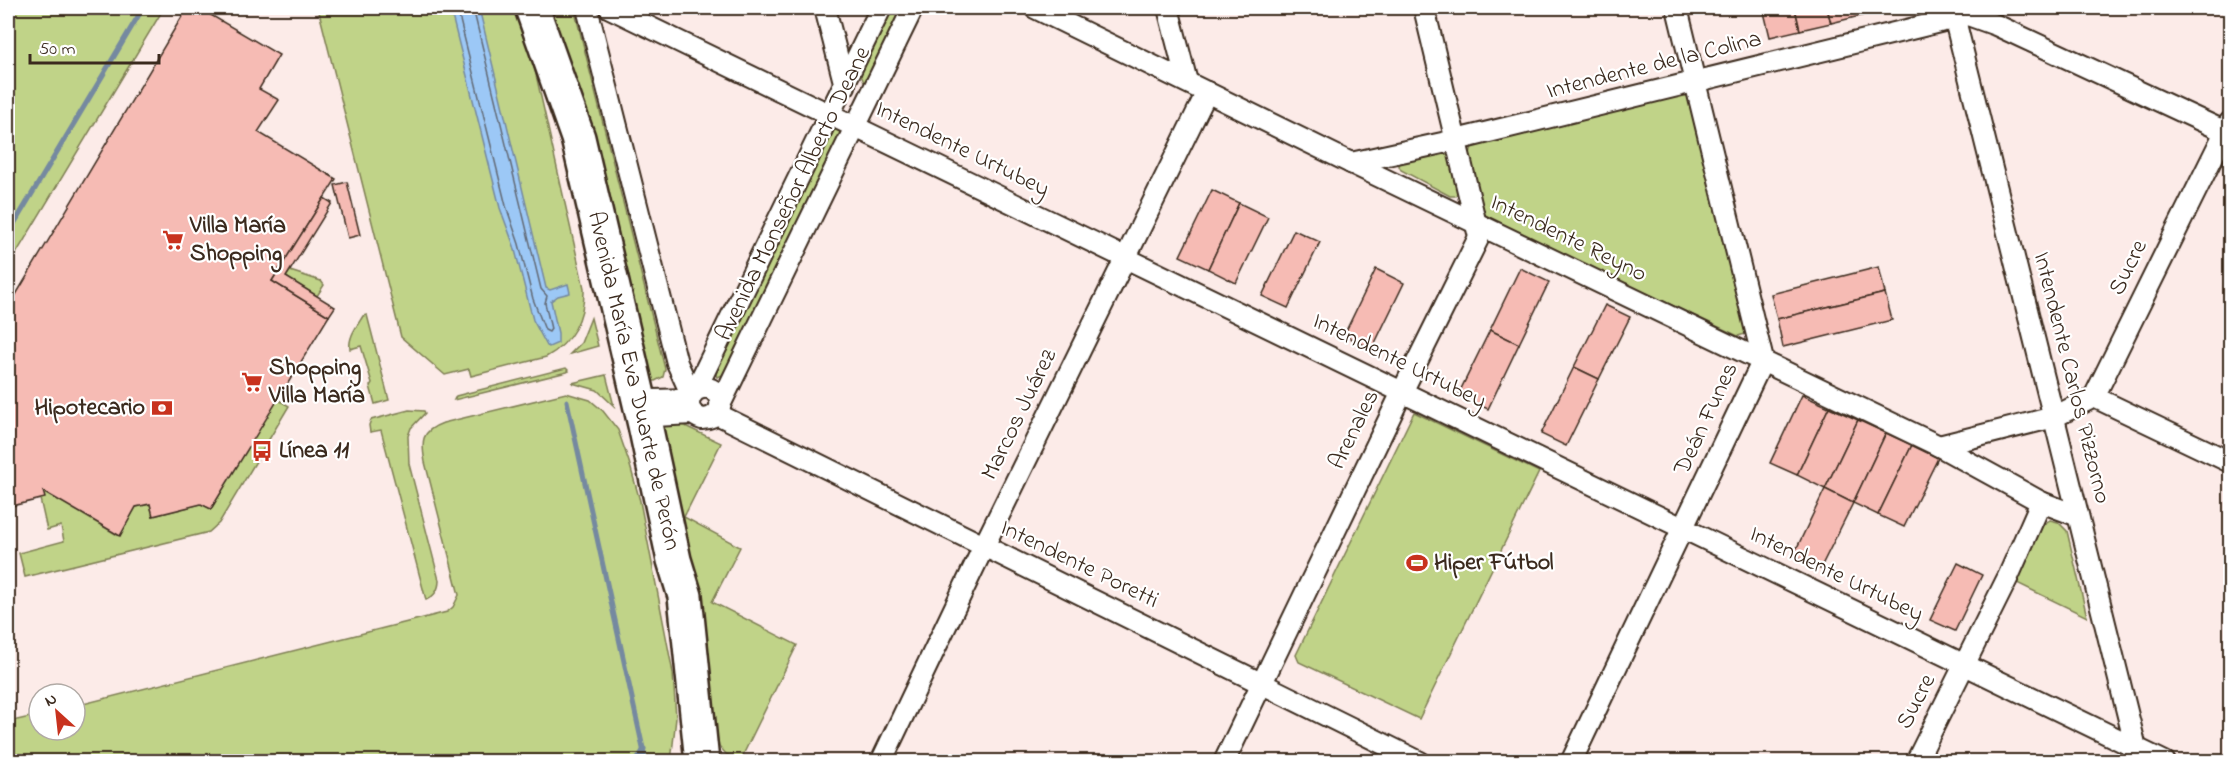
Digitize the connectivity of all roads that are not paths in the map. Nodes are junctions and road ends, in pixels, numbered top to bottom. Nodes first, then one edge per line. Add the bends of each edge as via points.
1 (530, 8) edge
2 (587, 8) edge
3 (610, 8) edge
4 (825, 8) edge
5 (881, 8) edge
6 (913, 8) edge
7 (1035, 8) edge
8 (1168, 8) edge
9 (1424, 8) edge
10 (1677, 8) edge
11 (1954, 13) edge
12 (1187, 82) junction
13 (844, 83) junction
14 (1696, 83) junction
15 (1208, 92) junction
16 (829, 114) junction
17 (855, 126) junction
18 (2229, 129) edge
19 (1456, 140) junction
20 (1351, 163) junction
21 (1476, 223) junction
22 (1127, 258) junction
23 (1763, 360) junction
24 (1402, 392) junction
25 (2094, 397) junction
26 (692, 399) junction
27 (633, 407) junction
28 (719, 408) junction
29 (2054, 417) junction
30 (1939, 446) junction
31 (2230, 462) edge
32 (2041, 502) junction
33 (2078, 516) junction
34 (1684, 529) junction
35 (984, 546) junction
36 (1964, 665) junction
37 (1261, 684) junction
38 (2138, 755) edge
39 (680, 762) edge
40 (702, 762) edge
41 (881, 762) edge
42 (1224, 762) edge
43 (1420, 762) edge
44 (1571, 762) edge
45 (1916, 762) edge
46 (2165, 762) edge

1 - 27 highway, Avenida María Eva Duarte de Perón via 578,138
2 - 26 street via 677,363
3 - 16 street, Intendente Urtubey
4 - 13 street
5 - 13 street, Avenida Monseñor Alberto Deane
6 - 17 street, Avenida Monseñor Alberto Deane
7 - 12 street, Intendente Reyno
8 - 12 street
9 - 19 street, Arenales
10 - 14 street, Deán Funes
11 - 14 street, Intendente de la Colina
11 - 18 street, Intendente de la Colina via 1996,25
11 - 29 street, Intendente Carlos Pizzorno
12 - 15 street, Intendente Reyno
13 - 16 street, Avenida Monseñor Alberto Deane
13 - 17 street
14 - 19 street, Intendente de la Colina
14 - 23 street, Deán Funes
15 - 20 street, Intendente Reyno
15 - 22 street, Marcos Juárez
16 - 17 street, Intendente Urtubey
16 - 26 street, Avenida Monseñor Alberto Deane
17 - 22 street, Intendente Urtubey
17 - 28 street, Avenida Monseñor Alberto Deane
18 - 25 street, Sucre
19 - 20 street, Intendente de la Colina
19 - 21 street, Arenales
20 - 21 street, Intendente Reyno
21 - 23 street, Intendente Reyno
21 - 24 street, Arenales via 1479,237
22 - 24 street, Intendente Urtubey
22 - 35 street, Marcos Juárez
23 - 30 street, Intendente Reyno
23 - 34 street, Deán Funes
24 - 34 street, Intendente Urtubey
24 - 37 street, Arenales
25 - 29 street
25 - 31 street
26 - 27 street via 653,400
26 - 28 street via 702,419 708,419
26 - 28 street via 699,388 709,388 717,394
27 - 39 highway, Avenida María Eva Duarte de Perón via 681,679
27 - 40 highway, Avenida María Eva Duarte de Perón via 687,610
28 - 35 street, Intendente Poretti
29 - 30 street
29 - 33 street, Intendente Carlos Pizzorno
30 - 32 street, Intendente Reyno
32 - 33 street, Intendente Reyno
32 - 36 street, Sucre
33 - 38 street, Intendente Carlos Pizzorno
34 - 36 street, Intendente Urtubey
34 - 44 street, Deán Funes
35 - 37 street, Intendente Poretti
35 - 41 street, Marcos Juárez
36 - 38 street, Intendente Urtubey
36 - 45 street, Sucre
37 - 42 street, Arenales
37 - 43 street, Intendente Poretti
38 - 46 street, Intendente Urtubey

